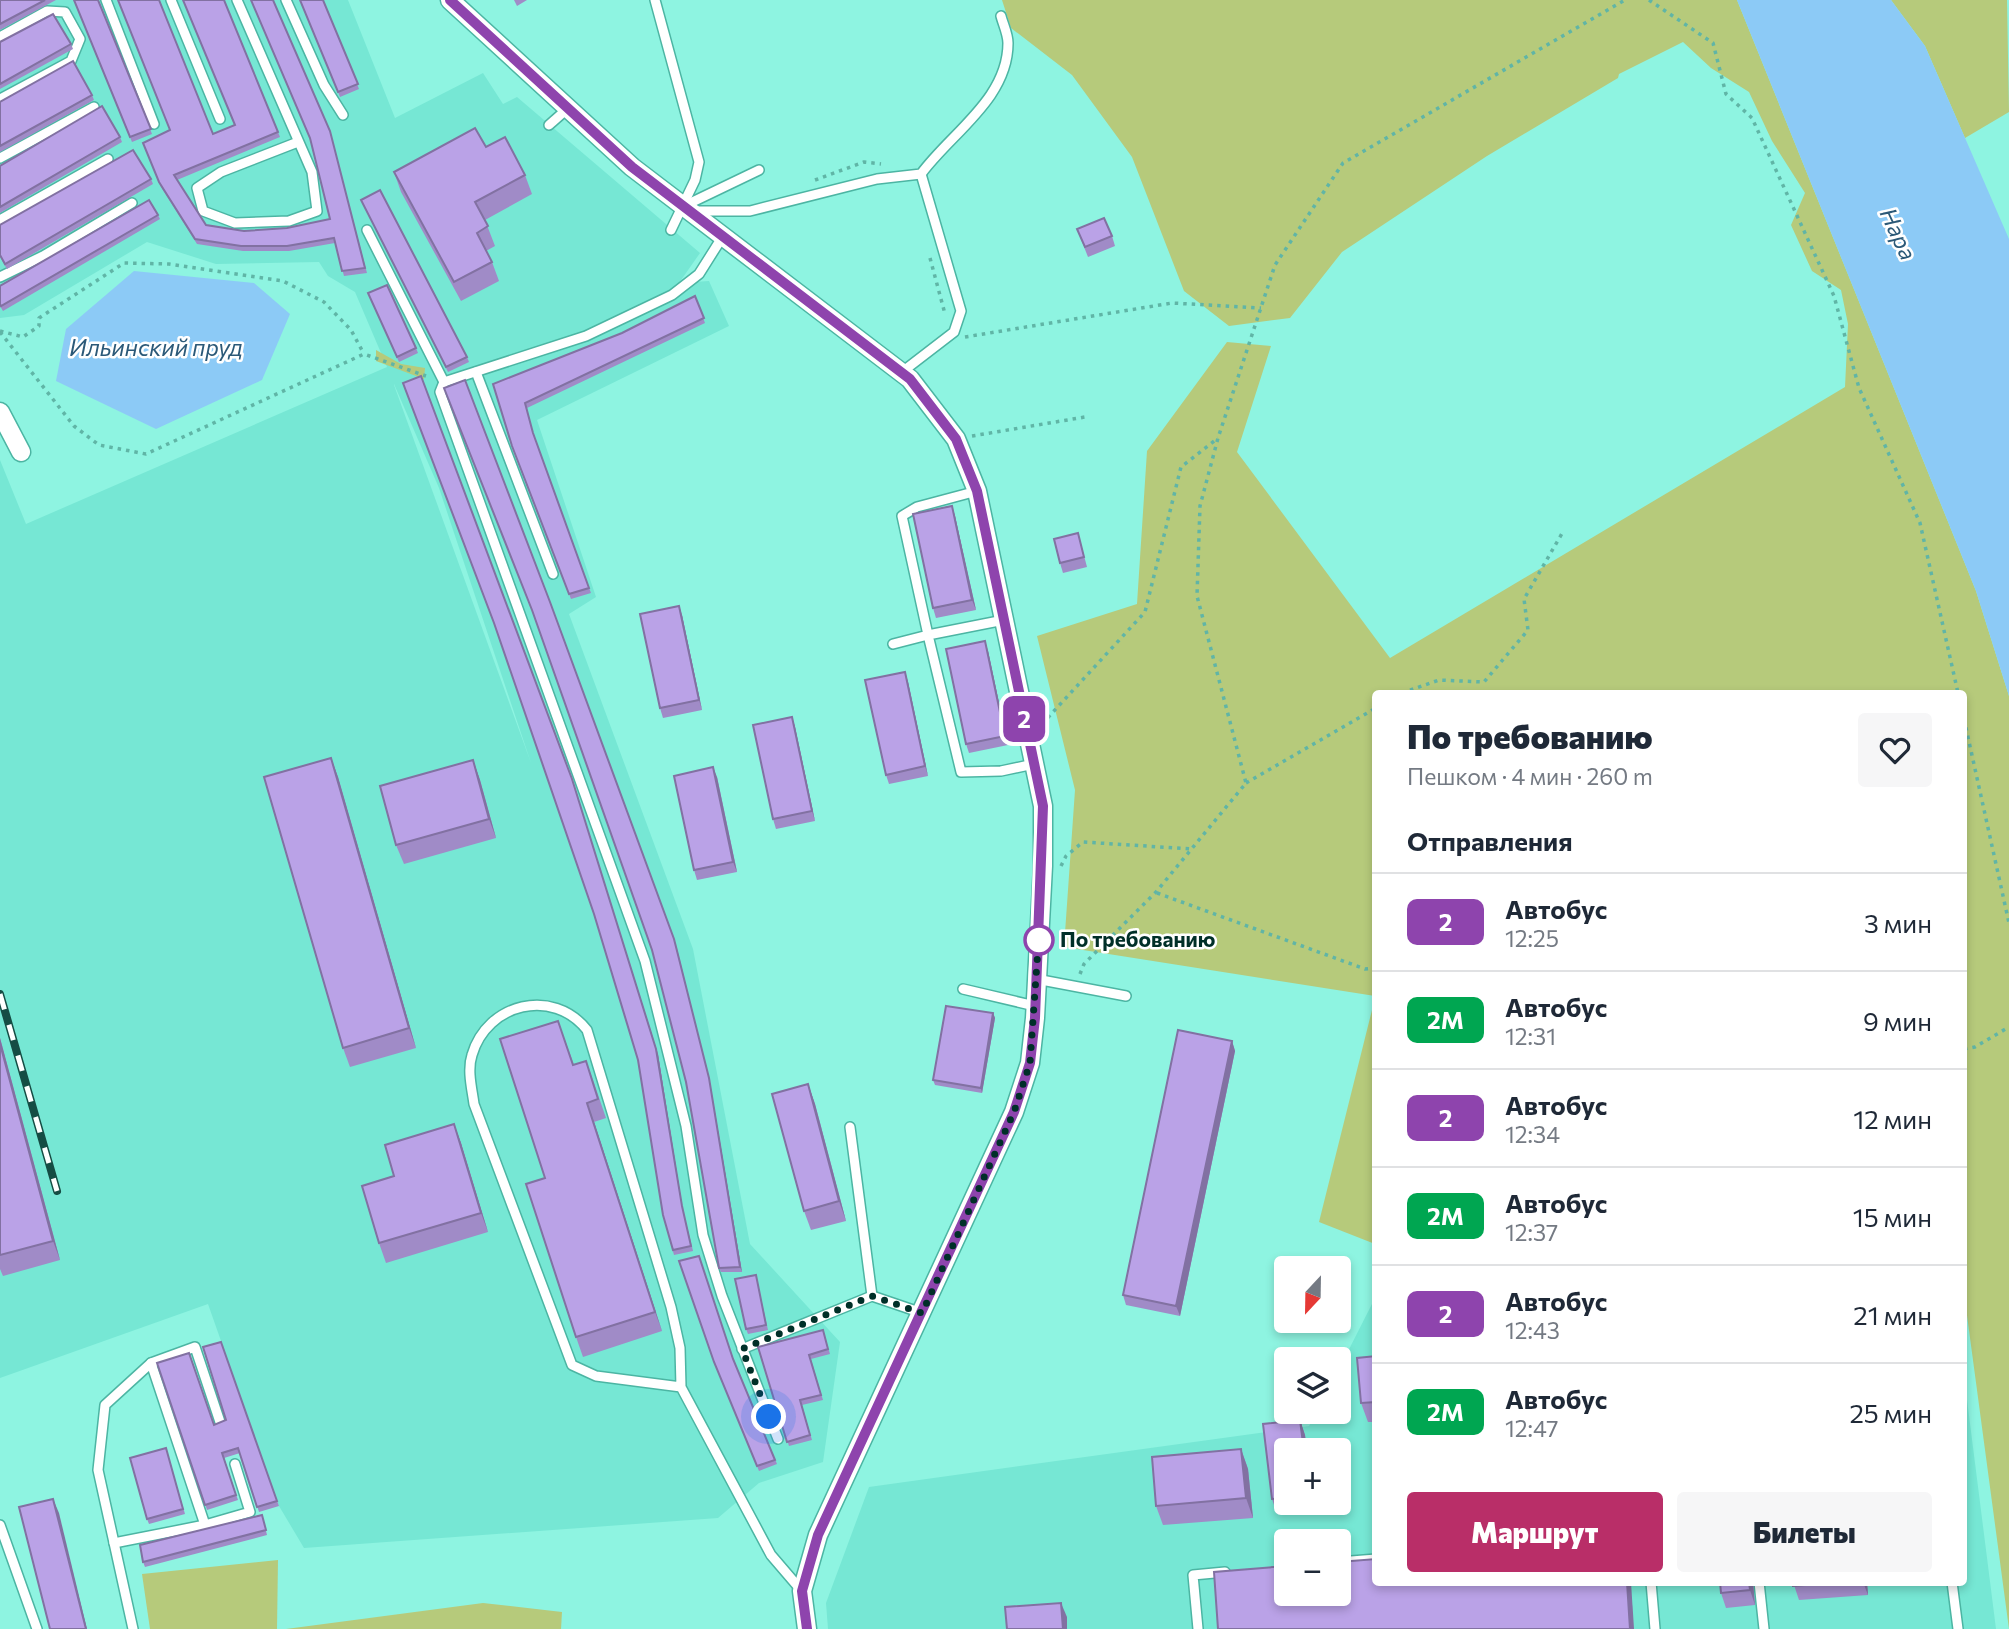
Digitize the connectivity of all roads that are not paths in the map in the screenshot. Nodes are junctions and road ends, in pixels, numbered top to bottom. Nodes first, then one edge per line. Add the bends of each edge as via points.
1 (106, 0) edge
2 (171, 0) edge
3 (237, 0) edge
4 (286, 0) edge
5 (450, 0) edge
6 (655, 0) edge
7 (1001, 16) dead end
8 (0, 37) edge
9 (0, 99) edge
10 (94, 107) edge
11 (566, 110) junction
12 (342, 115) dead end
13 (220, 119) dead end
14 (154, 124) dead end
15 (549, 125) dead end
16 (298, 142) junction
17 (0, 159) edge
18 (108, 159) dead end
19 (759, 170) dead end
20 (921, 174) junction
21 (132, 203) dead end
22 (687, 209) junction
23 (0, 220) edge
24 (367, 230) dead end
25 (671, 230) dead end
26 (723, 236) junction
27 (0, 277) edge
28 (476, 372) junction
29 (902, 372) junction
30 (444, 382) junction
31 (0, 412) edge
32 (21, 452) dead end
33 (977, 491) junction
34 (553, 575) dead end
35 (1004, 620) junction
36 (928, 635) junction
37 (893, 644) dead end
38 (1034, 764) junction
39 (1036, 979) junction
40 (963, 989) dead end
41 (1126, 996) dead end
42 (1035, 1006) junction
43 (850, 1126) dead end
44 (872, 1296) junction
45 (922, 1313) junction
46 (742, 1349) junction
47 (150, 1363) junction
48 (681, 1387) junction
49 (220, 1422) edge
50 (778, 1440) dead end
51 (235, 1464) dead end
52 (0, 1525) edge
53 (205, 1525) junction
54 (114, 1543) junction
55 (1372, 1559) edge
56 (1351, 1561) edge
57 (1233, 1572) edge
58 (1651, 1586) edge
59 (1759, 1586) edge
60 (1953, 1586) edge
61 (802, 1591) junction
62 (37, 1629) edge
63 (133, 1629) edge
64 (807, 1629) edge
65 (1198, 1629) edge
66 (1655, 1629) edge
67 (1764, 1629) edge
68 (1958, 1629) edge

1 - 14 lane
2 - 13 lane
3 - 16 lane
4 - 12 lane
5 - 11 street
6 - 22 lane via 699,162
7 - 20 lane via 1008,42 993,93
8 - 9 lane via 47,11 65,12 80,39 71,61
10 - 17 lane
11 - 15 lane
11 - 22 street
16 - 16 lane via 312,173 317,211 289,221 235,223 203,211 197,188 221,172
18 - 23 lane
19 - 22 lane
20 - 22 lane via 877,179 750,211
20 - 29 lane via 961,311 954,332
21 - 27 lane
22 - 25 lane
22 - 26 street
24 - 30 lane
26 - 28 lane via 699,274 673,295 586,336
26 - 29 street
28 - 30 lane
28 - 34 lane
29 - 33 street via 956,439
30 - 46 lane via 440,392 645,961 686,1126 703,1234
31 - 32 street
33 - 35 street
33 - 36 lane via 917,507 902,516
35 - 36 lane
35 - 38 street
36 - 37 lane
36 - 38 lane via 961,772
38 - 39 street via 1043,806
39 - 41 lane
39 - 42 street
40 - 42 lane
42 - 45 street via 1030,1063 1014,1112
43 - 44 lane
44 - 45 lane
44 - 46 lane
45 - 61 street via 818,1535
46 - 50 lane
47 - 49 lane via 195,1348
47 - 53 lane
47 - 54 lane via 105,1405 97,1470
48 - 48 lane via 680,1348 671,1307 587,1030 577,1018 551,1005 496,1016 470,1059 474,1104 572,1365 596,1376
48 - 61 lane via 771,1555
51 - 53 lane via 250,1512
52 - 62 lane
53 - 54 lane
54 - 63 lane
55 - 56 lane
57 - 65 lane via 1194,1575
58 - 66 lane
59 - 67 lane
60 - 68 lane
61 - 64 street

